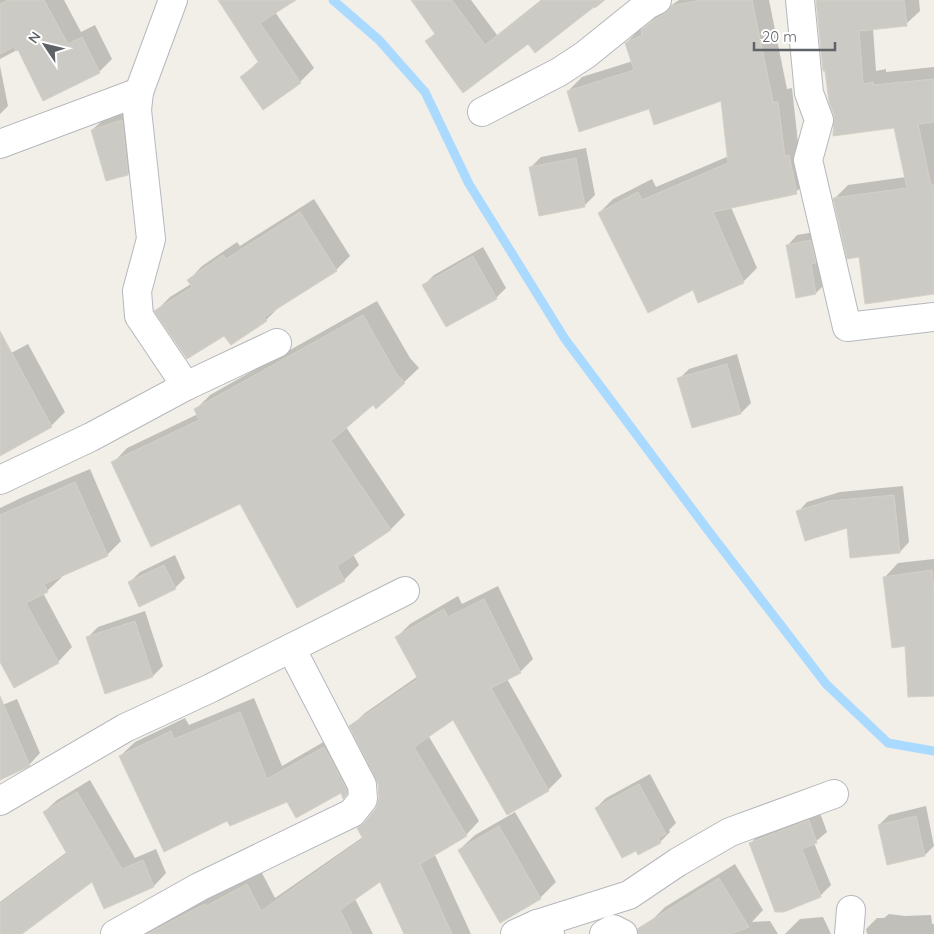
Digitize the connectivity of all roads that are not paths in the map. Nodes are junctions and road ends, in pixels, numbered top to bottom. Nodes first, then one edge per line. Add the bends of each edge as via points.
1 (173, 0) edge
2 (657, 0) edge
3 (800, 0) edge
4 (139, 92) junction
5 (482, 112) dead end
6 (0, 144) edge
7 (934, 317) edge
8 (277, 344) dead end
9 (186, 386) junction
10 (0, 480) edge
11 (406, 591) dead end
12 (290, 648) junction
13 (834, 794) dead end
14 (0, 801) edge
15 (534, 931) edge
16 (115, 934) edge
17 (604, 934) edge
18 (623, 934) edge

1 - 4 street
2 - 5 street via 559,72
3 - 7 street via 809,93 819,120 808,160 847,326
4 - 6 street
4 - 9 street via 137,110 151,239 137,291 139,316
8 - 9 street
9 - 10 street via 91,437
11 - 12 street
12 - 14 street via 125,728
12 - 16 street via 362,785 363,800 352,813 199,887
13 - 15 street via 730,832 629,896
17 - 18 street via 613,929

